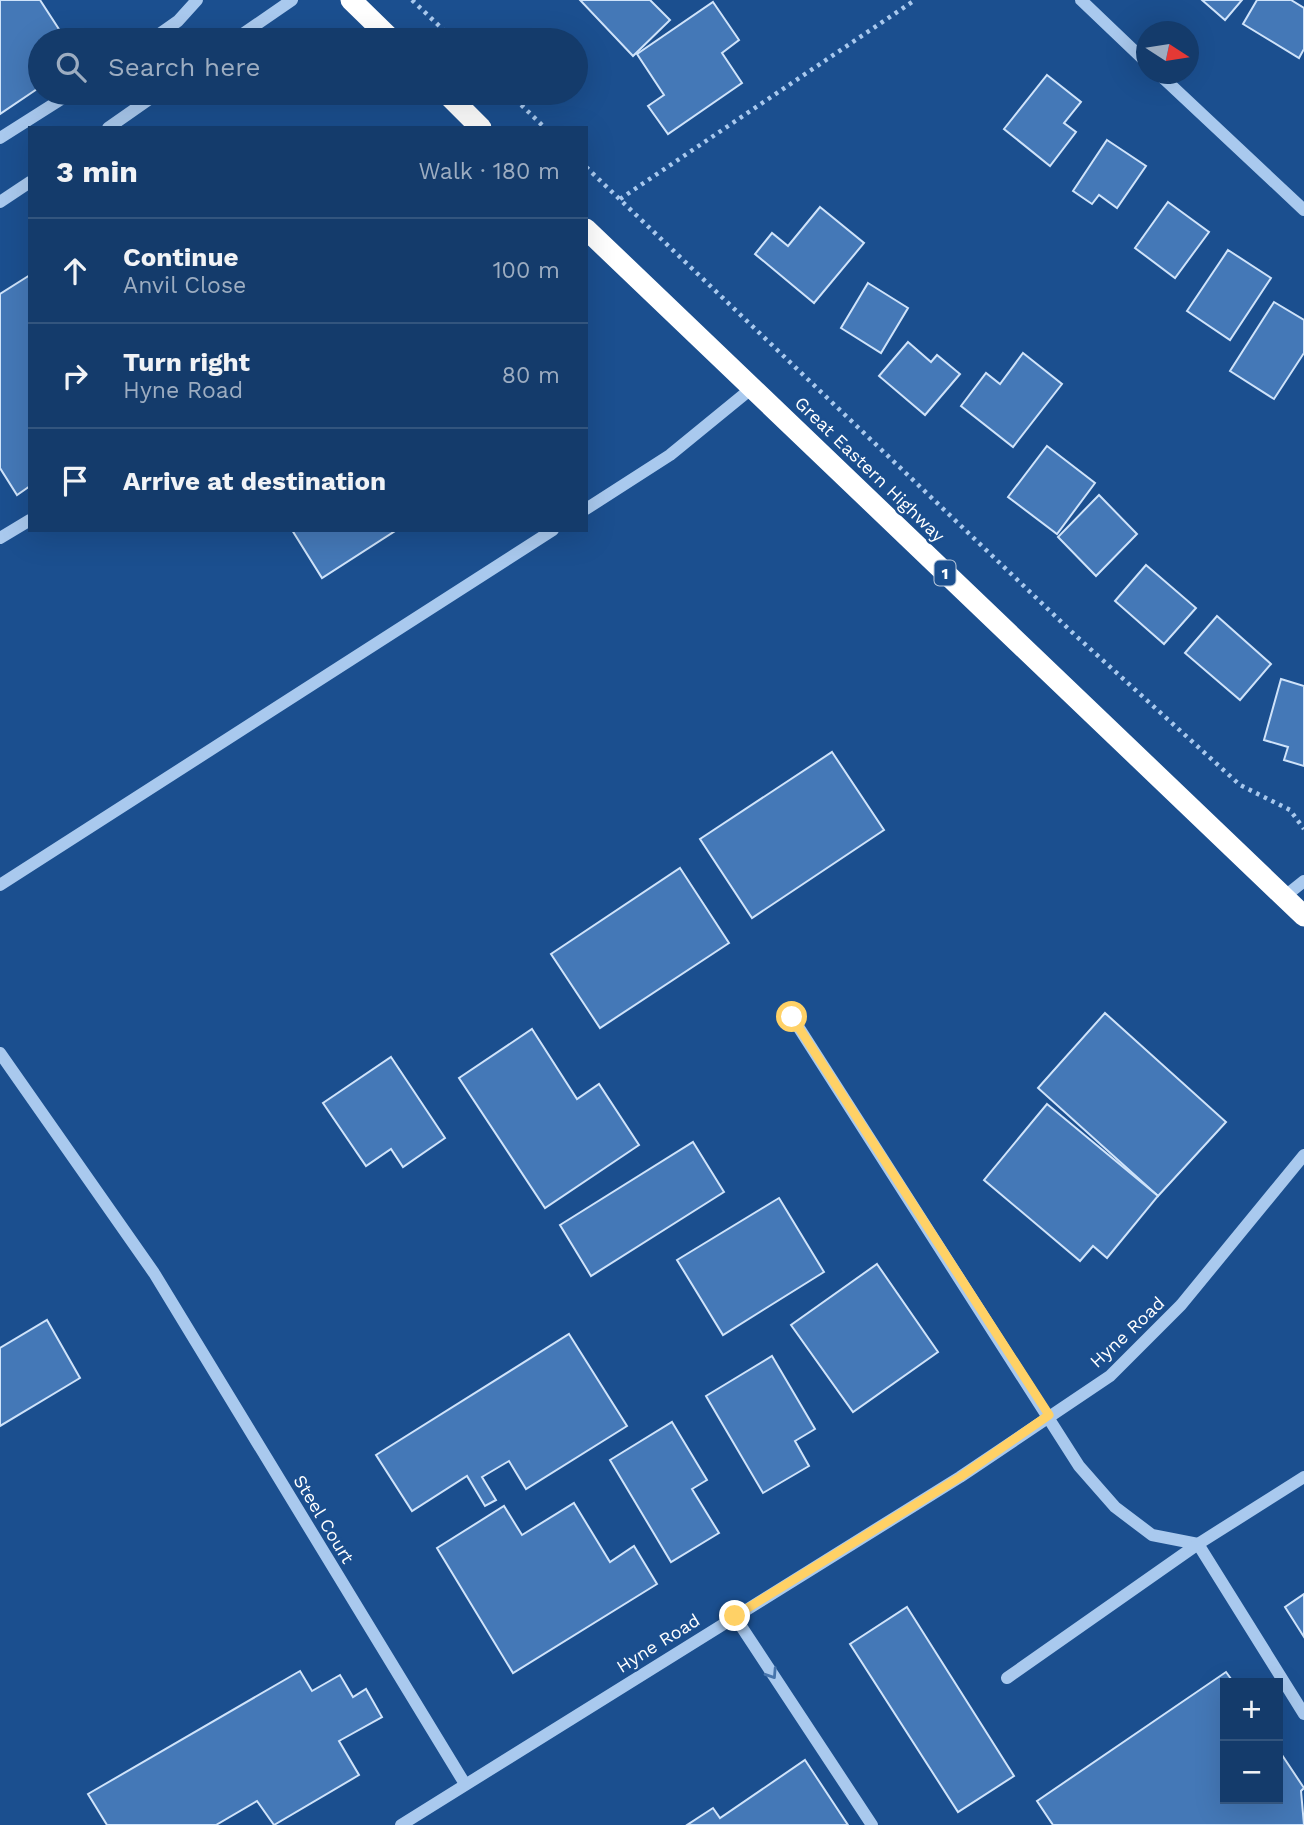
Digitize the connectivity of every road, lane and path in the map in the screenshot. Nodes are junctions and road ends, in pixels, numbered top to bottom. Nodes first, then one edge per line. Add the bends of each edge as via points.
1 (197, 0) edge
2 (292, 0) edge
3 (351, 0) edge
4 (412, 0) edge
5 (915, 0) edge
6 (1081, 0) edge
7 (168, 28) edge
8 (251, 28) edge
9 (380, 28) edge
10 (441, 28) edge
11 (1136, 52) edge
12 (1170, 84) edge
13 (52, 105) edge
14 (142, 105) edge
15 (458, 105) edge
16 (521, 105) edge
17 (111, 126) edge
18 (479, 126) edge
19 (543, 126) edge
20 (0, 138) edge
21 (588, 169) edge
22 (28, 183) edge
23 (620, 199) junction
24 (0, 202) edge
25 (1304, 210) edge
26 (588, 231) edge
27 (752, 388) junction
28 (588, 508) edge
29 (28, 521) edge
30 (550, 532) edge
31 (0, 538) edge
32 (1304, 829) edge
33 (1304, 881) edge
34 (0, 885) edge
35 (1284, 897) junction
36 (1304, 916) edge
37 (792, 1017) dead end
38 (0, 1053) edge
39 (1304, 1155) edge
40 (1049, 1415) junction
41 (1304, 1477) edge
42 (1198, 1544) junction
43 (735, 1616) junction
44 (1007, 1678) dead end
45 (1304, 1714) edge
46 (465, 1784) junction
47 (401, 1825) edge
48 (872, 1825) edge

1 - 7 street
2 - 8 street
3 - 9 highway
4 - 10 path
5 - 23 path
6 - 11 street
12 - 25 street
13 - 20 street
14 - 17 street
15 - 18 highway
16 - 19 path
21 - 23 path
22 - 24 street
23 - 32 path via 1075,635 1240,785 1290,810
26 - 27 highway, Great Eastern Highway / 1
27 - 28 street via 670,455
27 - 35 highway, Great Eastern Highway / 1
29 - 31 street
30 - 34 street
33 - 35 street
35 - 36 highway, Great Eastern Highway / 1
37 - 40 street
38 - 46 street, Steel Court via 154,1273
39 - 40 street, Hyne Road via 1181,1306 1110,1376
40 - 42 street via 1079,1466 1115,1507 1152,1535
40 - 43 street, Hyne Road via 960,1477
41 - 42 street
42 - 44 street
42 - 45 street
43 - 46 street, Hyne Road
43 -> 48 street
46 - 47 street, Hyne Road

